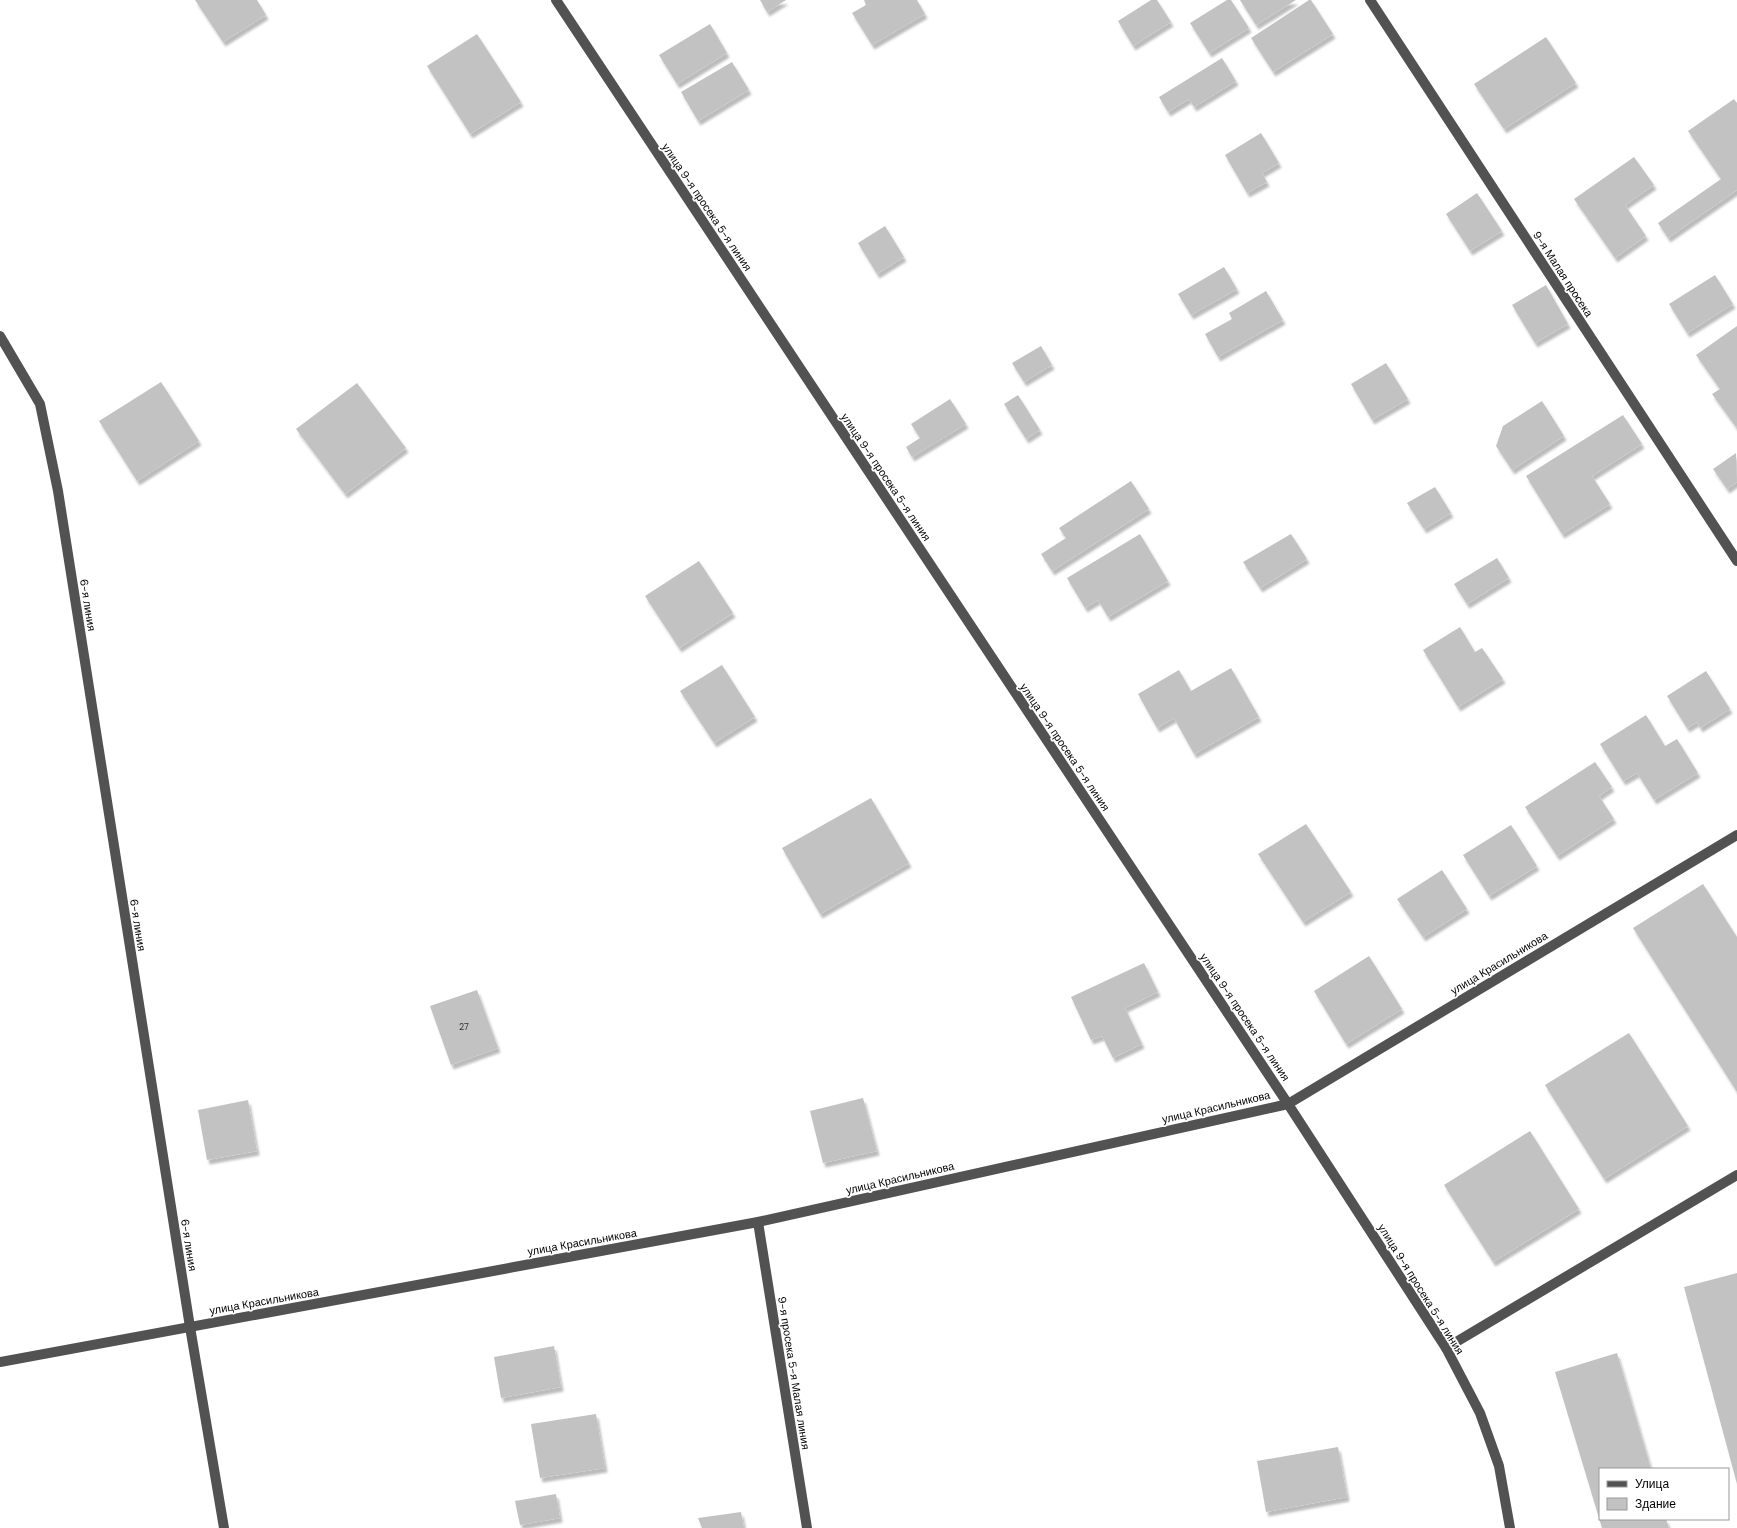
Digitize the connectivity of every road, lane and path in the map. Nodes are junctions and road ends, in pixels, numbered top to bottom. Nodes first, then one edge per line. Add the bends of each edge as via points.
1 (556, 0) edge
2 (1370, 0) edge
3 (0, 336) edge
4 (1737, 561) edge
5 (1737, 835) edge
6 (1288, 1104) junction
7 (1737, 1175) edge
8 (758, 1222) junction
9 (190, 1327) junction
10 (1446, 1348) junction
11 (0, 1362) edge
12 (224, 1528) edge
13 (807, 1528) edge
14 (1510, 1528) edge

1 - 6 street, улица 9-я просека 5-я линия
2 - 4 street, 9-я Малая просека
3 - 9 street, 6-я линия via 40,404 58,491
5 - 6 street, улица Красильникова
6 - 8 street, улица Красильникова
6 - 10 street, улица 9-я просека 5-я линия
7 - 10 street
8 - 9 street, улица Красильникова
8 - 13 street, 9-я просека 5-я Малая линия
9 - 11 street, улица Красильникова
9 - 12 street, 6-я линия
10 - 14 street, улица 9-я просека 5-я линия via 1485,1426 1499,1466

